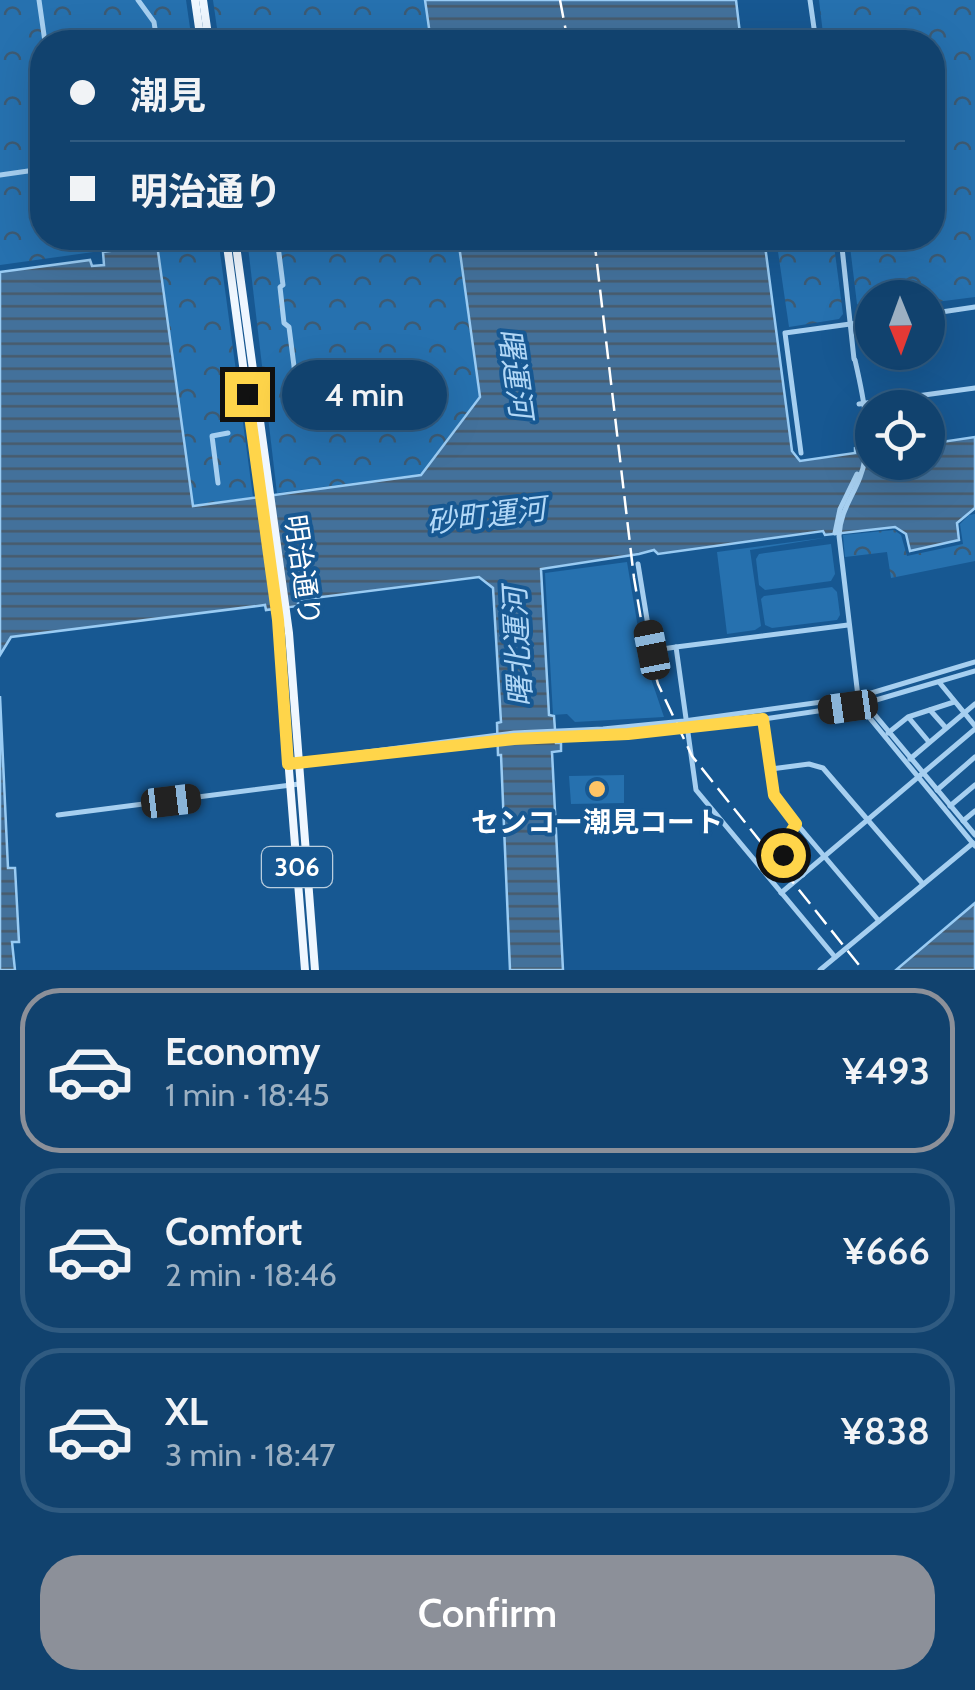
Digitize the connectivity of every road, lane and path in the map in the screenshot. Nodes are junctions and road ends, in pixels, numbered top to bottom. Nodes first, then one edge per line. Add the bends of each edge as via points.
1 (40, 0) edge
2 (138, 0) edge
3 (195, 0) edge
4 (203, 0) edge
5 (810, 0) edge
6 (44, 30) edge
7 (155, 30) edge
8 (203, 30) edge
9 (205, 30) edge
10 (814, 30) edge
11 (30, 171) edge
12 (0, 175) edge
13 (228, 250) edge
14 (237, 250) edge
15 (278, 250) edge
16 (842, 250) edge
17 (975, 307) edge
18 (945, 311) edge
19 (855, 323) edge
20 (851, 324) junction
21 (296, 374) dead end
22 (975, 388) edge
23 (859, 390) edge
24 (945, 392) edge
25 (228, 433) dead end
26 (801, 453) dead end
27 (855, 480) edge
28 (218, 483) dead end
29 (638, 564) dead end
30 (848, 625) junction
31 (676, 647) junction
32 (652, 650) junction
33 (642, 652) dead end
34 (975, 662) edge
35 (975, 671) edge
36 (939, 682) junction
37 (861, 702) junction
38 (954, 702) junction
39 (975, 704) edge
40 (930, 710) junction
41 (964, 713) junction
42 (908, 716) junction
43 (763, 719) junction
44 (684, 724) junction
45 (975, 727) edge
46 (946, 728) junction
47 (888, 733) junction
48 (930, 742) junction
49 (975, 758) edge
50 (910, 759) junction
51 (294, 764) junction
52 (770, 769) junction
53 (920, 775) junction
54 (295, 785) junction
55 (975, 786) edge
56 (936, 790) junction
57 (950, 806) junction
58 (975, 812) edge
59 (58, 815) dead end
60 (868, 820) junction
61 (964, 821) junction
62 (796, 824) junction
63 (974, 841) edge
64 (824, 856) junction
65 (803, 875) junction
66 (923, 884) junction
67 (781, 893) junction
68 (880, 921) junction
69 (835, 958) junction
70 (305, 970) edge
71 (315, 970) edge
72 (820, 970) edge

1 - 6 street
2 - 7 street
3 - 8 main road
4 - 9 main road
5 - 10 street
11 - 12 street
13 - 51 main road, 明治通り / 306
14 - 51 main road, 明治通り / 306 via 289,633
15 - 21 street
16 - 20 street
17 - 18 street
19 - 20 street
20 - 23 street
20 - 26 street via 785,334
22 - 24 street
25 - 28 street via 212,436
27 - 30 street via 838,515
29 - 32 street
30 - 31 street
30 - 37 street
31 - 32 street
31 - 44 street
32 - 33 street
34 - 37 street
35 - 36 street
36 - 37 street
36 - 38 street
37 - 43 street
37 - 44 street
37 - 47 street
37 - 53 street
38 - 40 street
38 - 41 street
39 - 41 street
40 - 42 street
40 - 46 street
41 - 45 street
41 - 46 street
42 - 47 street
42 - 48 street
43 - 44 street
43 - 52 street
44 - 51 street
44 - 67 street via 696,790
45 - 53 street
46 - 48 street
47 - 50 street
48 - 50 street
49 - 56 street
50 - 53 street
51 - 54 main road, 明治通り / 306
52 - 60 street via 823,768
52 - 62 street via 774,795
53 - 56 street
53 - 60 street
53 - 63 street
54 - 59 street
54 - 70 main road, 明治通り / 306
54 - 71 main road, 明治通り / 306
55 - 57 street
56 - 57 street
57 - 61 street
58 - 61 street
60 - 64 street
60 - 66 street
61 - 63 street
62 - 64 street
62 - 65 street via 782,852
63 - 66 street
64 - 65 street
64 - 68 street
65 - 67 street
66 - 68 street
67 - 69 street
68 - 69 street
69 - 72 street

